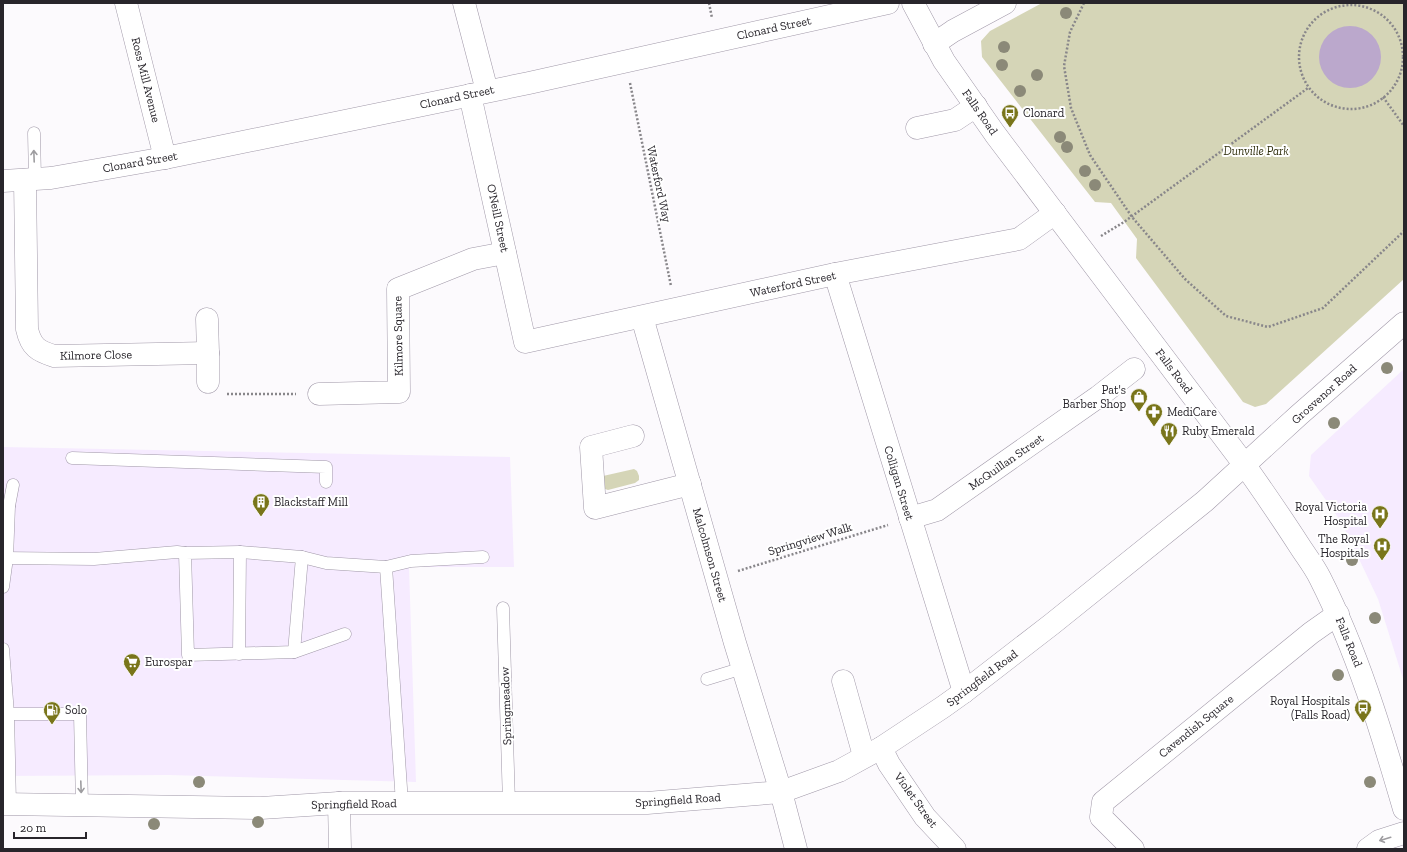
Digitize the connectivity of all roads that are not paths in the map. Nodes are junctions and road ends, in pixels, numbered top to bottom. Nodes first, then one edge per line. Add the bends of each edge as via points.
1 (126, 3) edge
2 (464, 3) edge
3 (888, 3) edge
4 (913, 3) edge
5 (1005, 3) edge
6 (934, 44) junction
7 (478, 93) junction
8 (976, 106) junction
9 (917, 128) dead end
10 (34, 133) dead end
11 (165, 158) junction
12 (30, 180) junction
13 (3, 181) edge
14 (1055, 213) junction
15 (505, 253) junction
16 (835, 274) junction
17 (642, 317) junction
18 (207, 319) dead end
19 (1404, 323) edge
20 (525, 342) joint
21 (208, 353) junction
22 (1134, 369) dead end
23 (208, 382) road end
24 (319, 394) road end
25 (633, 436) dead end
26 (72, 458) dead end
27 (1244, 464) junction
28 (326, 482) dead end
29 (690, 484) junction
30 (13, 485) dead end
31 (6, 506) edge
32 (910, 518) junction
33 (240, 552) junction
34 (185, 553) junction
35 (5, 558) edge
36 (302, 558) junction
37 (483, 558) dead end
38 (386, 567) junction
39 (3, 587) edge
40 (503, 608) dead end
41 (1338, 614) junction
42 (345, 634) dead end
43 (3, 649) edge
44 (294, 652) junction
45 (240, 654) junction
46 (743, 668) junction
47 (707, 679) dead end
48 (843, 681) dead end
49 (964, 692) junction
50 (8, 714) junction
51 (872, 752) junction
52 (781, 792) junction
53 (340, 803) junction
54 (402, 803) junction
55 (509, 803) junction
56 (7, 804) edge
57 (82, 805) junction
58 (1404, 809) edge
59 (1404, 833) edge
60 (340, 849) edge
61 (796, 849) edge
62 (955, 849) edge
63 (1133, 849) edge
64 (1368, 849) edge

1 - 11 street, Ross Mill Avenue
2 - 7 street, O'Neill Street
3 - 7 street, Clonard Street
4 - 6 street, Falls Road
5 - 6 street
6 - 8 street, Falls Road
7 - 11 street, Clonard Street
7 - 15 street, O'Neill Street
8 - 9 street via 955,120
8 - 14 street, Falls Road
12 -> 10 lane
11 - 12 street, Clonard Street
12 - 13 street, Clonard Street
12 - 21 street, Kilmore Close via 28,329 30,340 36,348 54,356
14 - 16 street, Waterford Street via 1019,239
14 - 27 street, Falls Road
15 - 20 street, O'Neill Street
15 - 24 street, Kilmore Square via 473,260 398,289 399,392
16 - 17 street, Waterford Street
16 - 32 street, Colligan Street
17 - 20 street, Waterford Street
17 - 29 street, Malcolmson Street
18 - 21 street
19 - 27 street, Grosvenor Road
21 - 23 street
22 - 32 street, McQuillan Street via 937,510
25 - 29 street via 591,447 595,508
26 - 28 lane via 326,466
27 - 41 street, Falls Road via 1319,576
27 - 49 street, Springfield Road via 1205,501
29 - 46 street, Malcolmson Street
30 - 31 lane
31 - 35 lane
32 - 49 street, Colligan Street
33 - 34 lane
33 - 36 lane
33 - 45 lane
34 - 35 lane via 94,559
34 - 45 lane via 188,655
35 - 39 lane
36 - 38 lane via 326,558
36 - 44 lane
37 - 38 lane via 411,560
38 - 54 lane
40 - 55 lane, Springmeadow
41 - 58 street, Falls Road via 1381,731
41 - 63 street, Cavendish Square via 1311,633 1103,802 1101,817
42 - 44 lane
43 - 50 lane
44 - 45 lane
46 - 47 lane
46 - 52 street, Malcolmson Street
48 - 51 street, Violet Street
49 - 51 street, Springfield Road
50 - 56 lane
50 -> 57 lane via 80,714
51 - 52 street, Springfield Road via 839,771
51 - 62 street, Violet Street via 889,764 925,817
52 - 55 street, Springfield Road via 647,803
52 - 61 street, Malcolmson Street
53 - 54 street, Springfield Road
53 - 57 street, Springfield Road via 261,808
53 - 60 street
54 - 55 street, Springfield Road
56 - 57 street, Springfield Road
59 -> 64 street via 1379,841

